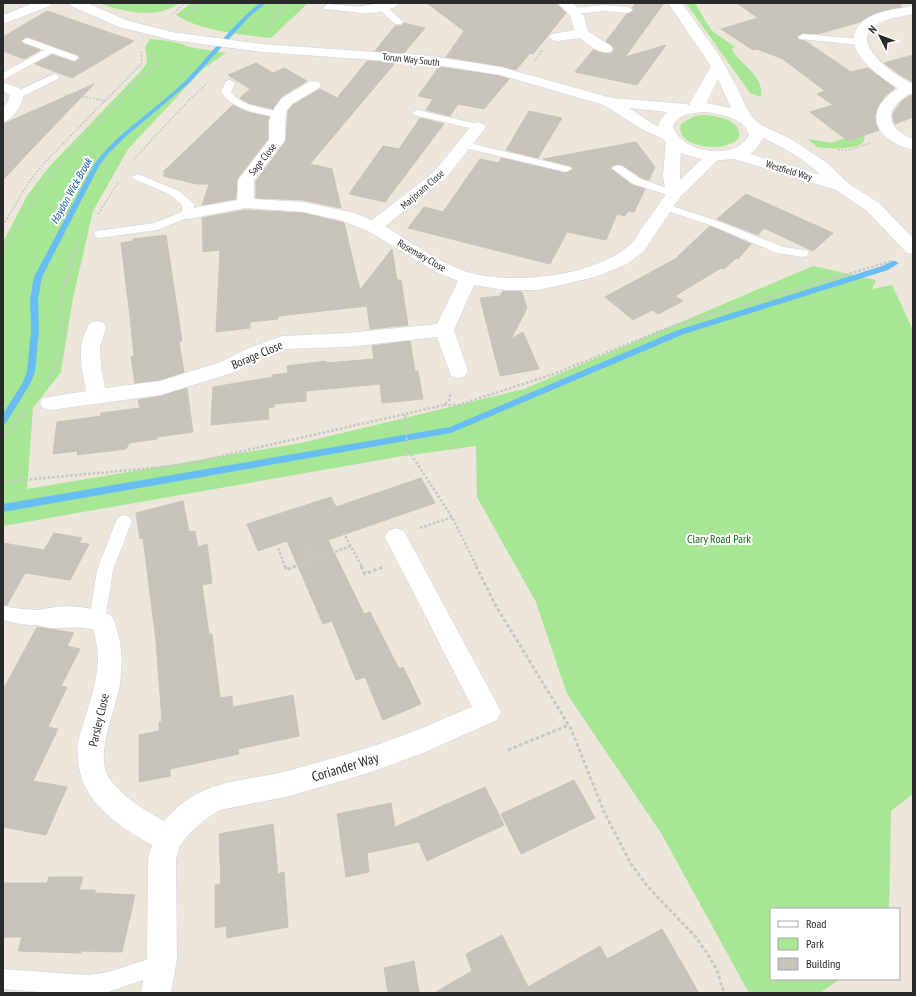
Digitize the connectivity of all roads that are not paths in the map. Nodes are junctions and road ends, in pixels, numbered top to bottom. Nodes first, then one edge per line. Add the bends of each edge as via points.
1 (45, 3) edge
2 (76, 3) edge
3 (675, 3) edge
4 (387, 5) edge
5 (882, 6) dead end
6 (328, 7) dead end
7 (569, 7) edge
8 (362, 10) joint
9 (628, 10) dead end
10 (913, 10) edge
11 (897, 13) junction
12 (106, 17) junction
13 (3, 20) edge
14 (398, 22) dead end
15 (582, 33) junction
16 (557, 37) dead end
17 (803, 37) dead end
18 (27, 41) dead end
19 (213, 41) junction
20 (861, 42) junction
21 (606, 49) dead end
22 (51, 50) junction
23 (74, 58) dead end
24 (718, 68) junction
25 (3, 77) edge
26 (54, 77) dead end
27 (230, 83) dead end
28 (314, 85) dead end
29 (3, 86) edge
30 (910, 89) edge
31 (17, 96) junction
32 (609, 102) junction
33 (690, 108) junction
34 (418, 113) dead end
35 (279, 115) junction
36 (3, 117) edge
37 (750, 124) junction
38 (478, 127) joint
39 (670, 139) junction
40 (464, 145) junction
41 (913, 145) edge
42 (734, 154) junction
43 (714, 156) junction
44 (618, 168) dead end
45 (566, 170) dead end
46 (138, 177) dead end
47 (843, 187) junction
48 (670, 201) junction
49 (245, 203) junction
50 (188, 214) junction
51 (374, 227) junction
52 (100, 234) dead end
53 (913, 249) edge
54 (803, 253) dead end
55 (468, 278) junction
56 (97, 327) dead end
57 (444, 330) junction
58 (458, 371) road end
59 (97, 397) junction
60 (50, 403) dead end
61 (124, 521) dead end
62 (402, 548) road end
63 (3, 613) edge
64 (46, 618) joint
65 (97, 620) junction
66 (168, 838) junction
67 (160, 965) junction
68 (3, 979) edge
69 (156, 993) edge

1 - 13 street
2 - 12 street, Torun Way South
3 - 24 street via 704,42
4 - 8 street
4 - 14 lane
5 - 11 street
6 - 8 lane
7 - 9 lane
7 - 15 street via 580,18
10 - 11 street
11 - 20 street via 866,27 862,32
12 - 19 street, Torun Way South via 158,33
12 - 19 street, Torun Way South via 158,21
15 - 16 street
15 - 21 street
17 - 20 lane
18 - 22 lane
19 - 32 street, Torun Way South via 466,65 528,78
20 - 30 street via 875,66
22 - 23 lane
22 - 25 lane
24 - 33 street
24 - 37 street
26 - 31 lane
27 - 35 lane via 226,92 231,98
28 - 35 street via 288,101
29 - 31 street via 14,91
30 - 41 street via 888,101 883,113 884,122 893,135
31 - 36 street
32 - 33 street, Torun Way South
32 - 39 street, Torun Way South
33 - 37 street, Westfield Way via 722,109 734,113
33 - 39 street via 672,115 667,121 665,128
34 - 38 lane
35 - 49 street, Sage Close via 277,140 246,180
37 - 42 street, Westfield Way via 756,138 746,150
37 - 47 street, Westfield Way via 804,154
38 - 40 street, Marjoram Close
39 - 43 street, Westfield Way via 689,151
39 - 48 street
40 - 45 lane
40 - 51 street, Marjoram Close via 440,175
42 - 43 street, Westfield Way
42 - 47 street, Westfield Way
43 - 48 street, Rosemary Close
44 - 48 lane via 635,182
46 - 50 lane via 178,195 188,204
47 - 53 street, Westfield Way via 873,207
48 - 54 lane via 714,223 781,250
48 - 55 street, Rosemary Close via 638,247 621,260 589,273 539,284 504,284
49 - 50 street, Rosemary Close
49 - 51 street, Rosemary Close via 303,207 345,216
50 - 52 lane via 157,226
51 - 55 street, Rosemary Close via 442,268
55 - 57 street
56 - 59 street via 90,347
57 - 58 street
57 - 59 street, Borage Close via 348,340 282,343 228,367 161,388
59 - 60 street, Borage Close
61 - 65 lane via 105,570
62 - 66 street, Coriander Way via 488,712 414,744 371,759 290,783 216,798 201,806
63 - 64 lane
64 - 65 street via 83,617
65 - 66 street, Parsley Close via 106,630 110,656 107,685 91,745 92,769 99,787 115,804 138,822
66 - 67 street, Coriander Way via 162,859 163,929
67 - 68 lane via 109,982 86,985
67 - 69 street, Coriander Way

